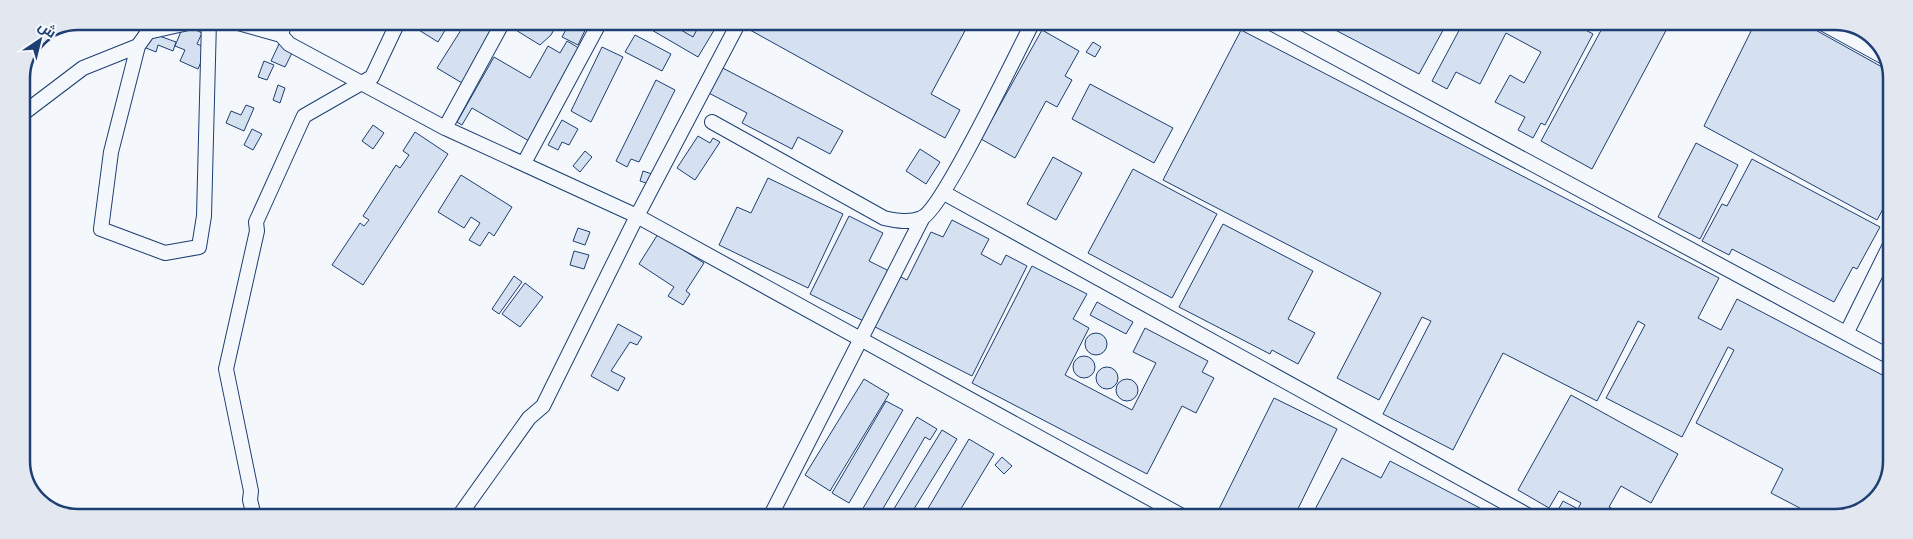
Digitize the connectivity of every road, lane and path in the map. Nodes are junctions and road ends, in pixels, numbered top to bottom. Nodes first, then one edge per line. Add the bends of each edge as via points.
1 (157, 30) edge
2 (209, 30) edge
3 (263, 30) edge
4 (283, 30) edge
5 (394, 30) edge
6 (499, 30) edge
7 (596, 30) edge
8 (735, 30) edge
9 (1028, 30) edge
10 (1286, 30) edge
11 (1835, 30) edge
12 (281, 35) junction
13 (138, 46) junction
14 (1875, 52) edge
15 (360, 83) junction
16 (30, 108) edge
17 (712, 122) dead end
18 (445, 128) junction
19 (524, 163) junction
20 (944, 193) junction
21 (637, 216) junction
22 (923, 217) junction
23 (1883, 259) edge
24 (1847, 332) junction
25 (861, 340) junction
26 (1883, 353) edge
27 (252, 509) edge
28 (464, 509) edge
29 (774, 509) edge
30 (1169, 509) edge
31 (1517, 509) edge

1 - 13 street via 148,32
2 - 13 street via 204,216 199,247 164,253 102,229 111,152
3 - 12 street
4 - 12 street
5 - 15 street via 372,77
6 - 18 street
7 - 19 street
8 - 21 street
9 - 20 street
10 - 24 street
11 - 14 street
12 - 15 street via 289,44
13 - 16 street via 83,68
15 - 18 street
15 - 27 street via 304,116 256,222 257,232 226,369
17 - 22 street via 884,218 901,222
18 - 19 street
19 - 21 street
20 - 22 street
20 - 31 street
21 - 25 street
21 - 28 street via 543,406 529,418
22 - 25 street
23 - 24 street
24 - 26 street
25 - 29 street
25 - 30 street

